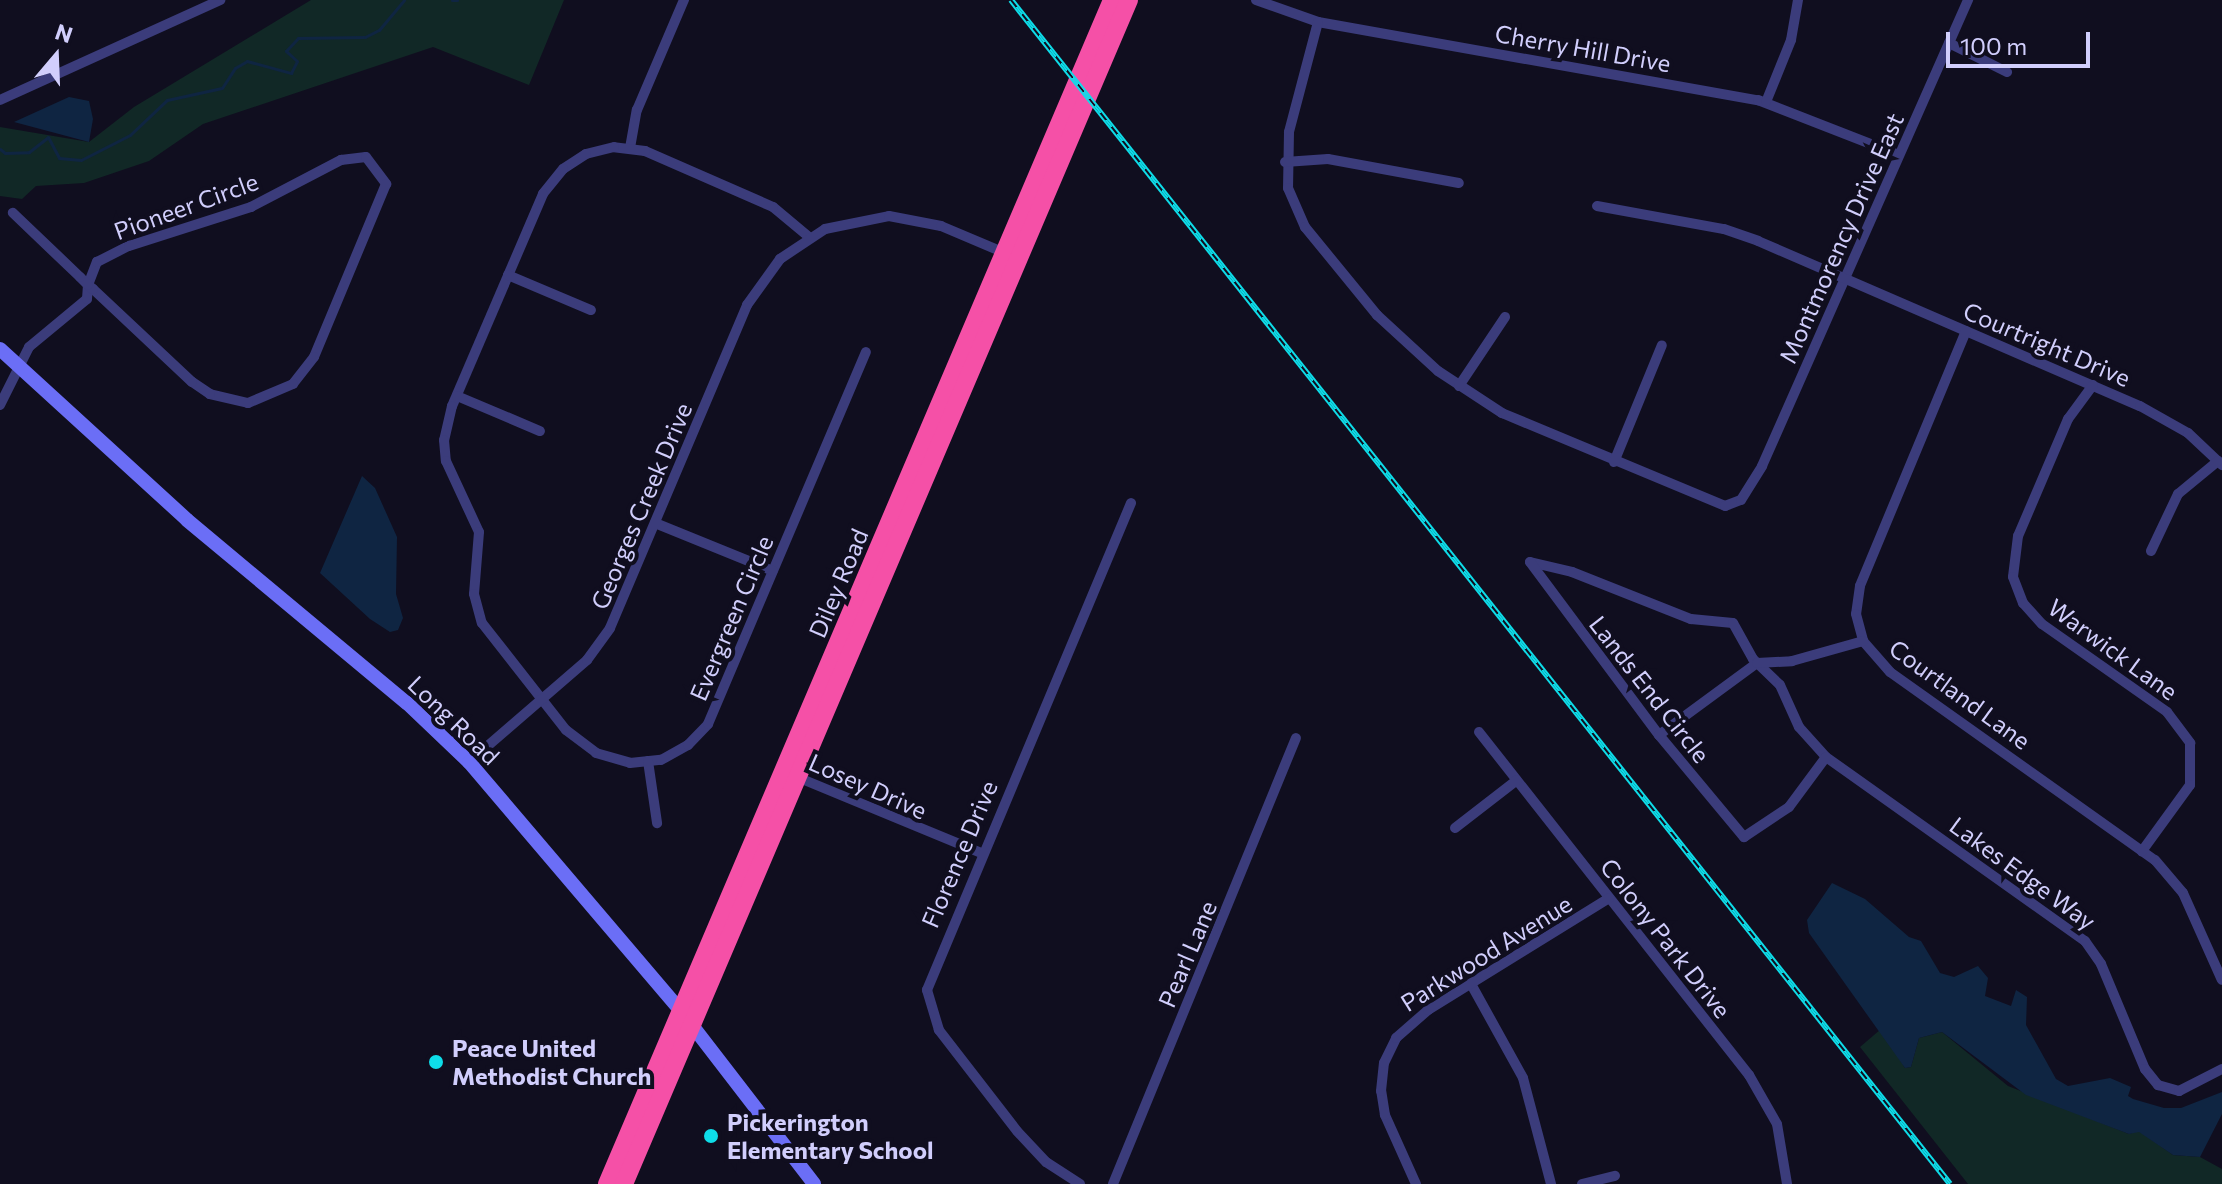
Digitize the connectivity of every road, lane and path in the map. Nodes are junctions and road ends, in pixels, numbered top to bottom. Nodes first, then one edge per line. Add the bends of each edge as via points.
1 (188, 0) edge
2 (220, 0) edge
3 (684, 0) edge
4 (1112, 0) edge
5 (1129, 0) edge
6 (1256, 0) edge
7 (1798, 0) edge
8 (1968, 0) edge
9 (194, 13) junction
10 (1318, 22) junction
11 (1949, 43) junction
12 (2007, 72) dead end
13 (0, 100) edge
14 (1766, 102) junction
15 (630, 148) junction
16 (1899, 155) junction
17 (1285, 162) junction
18 (1459, 183) dead end
19 (1597, 206) dead end
20 (13, 213) dead end
21 (809, 237) junction
22 (1012, 256) junction
23 (508, 275) junction
24 (1845, 278) junction
25 (88, 285) junction
26 (591, 310) dead end
27 (1505, 317) dead end
28 (1966, 331) junction
29 (1662, 345) dead end
30 (0, 349) edge
31 (866, 352) dead end
32 (19, 367) junction
33 (2093, 385) junction
34 (1459, 386) junction
35 (457, 396) junction
36 (0, 405) edge
37 (540, 431) dead end
38 (1614, 462) junction
39 (2220, 463) edge
40 (1131, 503) dead end
41 (655, 523) junction
42 (2151, 551) dead end
43 (1530, 562) joint
44 (773, 571) junction
45 (1863, 641) junction
46 (1757, 663) junction
47 (544, 700) junction
48 (1479, 732) dead end
49 (1659, 735) junction
50 (1296, 738) dead end
51 (1826, 757) junction
52 (648, 761) junction
53 (469, 762) junction
54 (791, 774) junction
55 (1517, 780) junction
56 (657, 823) dead end
57 (1455, 828) dead end
58 (2142, 851) junction
59 (981, 853) junction
60 (1609, 898) junction
61 (2222, 980) edge
62 (1471, 984) junction
63 (686, 1018) junction
64 (2222, 1069) edge
65 (1615, 1176) dead end
66 (607, 1184) edge
67 (624, 1184) edge
68 (814, 1184) edge
69 (1080, 1184) edge
70 (1113, 1184) edge
71 (1416, 1184) edge
72 (1551, 1184) edge
73 (1582, 1184) edge
74 (1787, 1184) edge

1 - 9 street
2 - 9 street
3 - 15 street via 637,110
4 - 22 highway, Diley Road
5 - 22 highway, Diley Road
6 - 10 street, Cherry Hill Drive
7 - 14 street via 1791,40
8 - 11 street, Montmorency Drive East
9 - 13 street
10 - 14 street, Cherry Hill Drive
10 - 17 street via 1304,63
11 - 12 street
11 - 16 street, Montmorency Drive East
14 - 16 street, Cherry Hill Drive
15 - 21 street via 773,207
15 - 23 street, Evergreen Circle via 586,154 552,180
16 - 24 street, Montmorency Drive East
17 - 18 street via 1328,159
17 - 34 street via 1288,188 1305,227 1396,335
19 - 24 street, Courtright Drive via 1724,229
20 - 25 street
21 - 22 street via 858,219 924,220
21 - 41 street, Georges Creek Drive via 780,259 752,297
22 - 54 highway, Diley Road
23 - 26 street
23 - 35 street, Evergreen Circle
24 - 28 street, Courtright Drive
24 - 38 street, Montmorency Drive East via 1747,490 1735,504 1716,505
25 - 25 street, Pioneer Circle via 210,394 248,403 284,389 303,373 385,192 381,172 366,157 337,161 251,207 129,246 97,262
25 - 32 street, Pioneer Circle via 87,299 29,347
27 - 34 street
28 - 33 street, Courtright Drive
28 - 45 street, Courtland Lane via 1860,586 1856,614
29 - 38 street
30 - 32 main road, Long Road
31 - 44 street, Evergreen Circle
32 - 36 street, Pioneer Circle
32 - 53 main road, Long Road via 187,520 407,703
33 - 39 street, Courtright Drive via 2165,418
33 - 58 street, Warwick Lane via 2068,419 2018,536 2013,577 2023,603 2042,624 2167,712 2190,743 2190,785
34 - 38 street via 1502,413
35 - 37 street
35 - 47 street, Evergreen Circle via 444,440 446,461 479,532 474,594 482,623
39 - 42 street via 2178,494
40 - 59 street, Florence Drive
41 - 44 street
41 - 47 street, Georges Creek Drive via 610,628 587,660
43 - 46 street, Lakes Edge Way via 1572,572 1691,619 1733,623
43 - 49 street, Lands End Circle
44 - 52 street, Evergreen Circle via 708,724 688,745
45 - 46 street via 1792,661
45 - 58 street, Courtland Lane via 1890,672
46 - 49 street
46 - 51 street, Lakes Edge Way via 1775,677 1791,715
47 - 52 street, Evergreen Circle via 566,730 596,753 630,763
47 - 53 street, Georges Creek Drive
48 - 55 street, Colony Park Drive
49 - 51 street, Lands End Circle via 1744,837 1789,807
50 - 70 street, Pearl Lane
51 - 64 street, Lakes Edge Way via 2085,941 2101,964 2145,1069 2158,1085 2179,1091
52 - 56 street
53 - 63 main road, Long Road
54 - 59 street, Losey Drive
54 - 63 highway, Diley Road
55 - 57 street
55 - 60 street, Colony Park Drive
58 - 61 street, Courtland Lane via 2183,893
59 - 69 street, Florence Drive via 930,976 928,1004 939,1030 1017,1131 1046,1162
60 - 62 street, Parkwood Avenue
60 - 74 street, Colony Park Drive via 1765,1099 1781,1136
62 - 71 street, Parkwood Avenue via 1405,1027 1384,1063 1383,1105
62 - 72 street via 1523,1078
63 - 66 highway, Diley Road
63 - 67 highway, Diley Road
63 - 68 main road, Long Road
65 - 73 street

